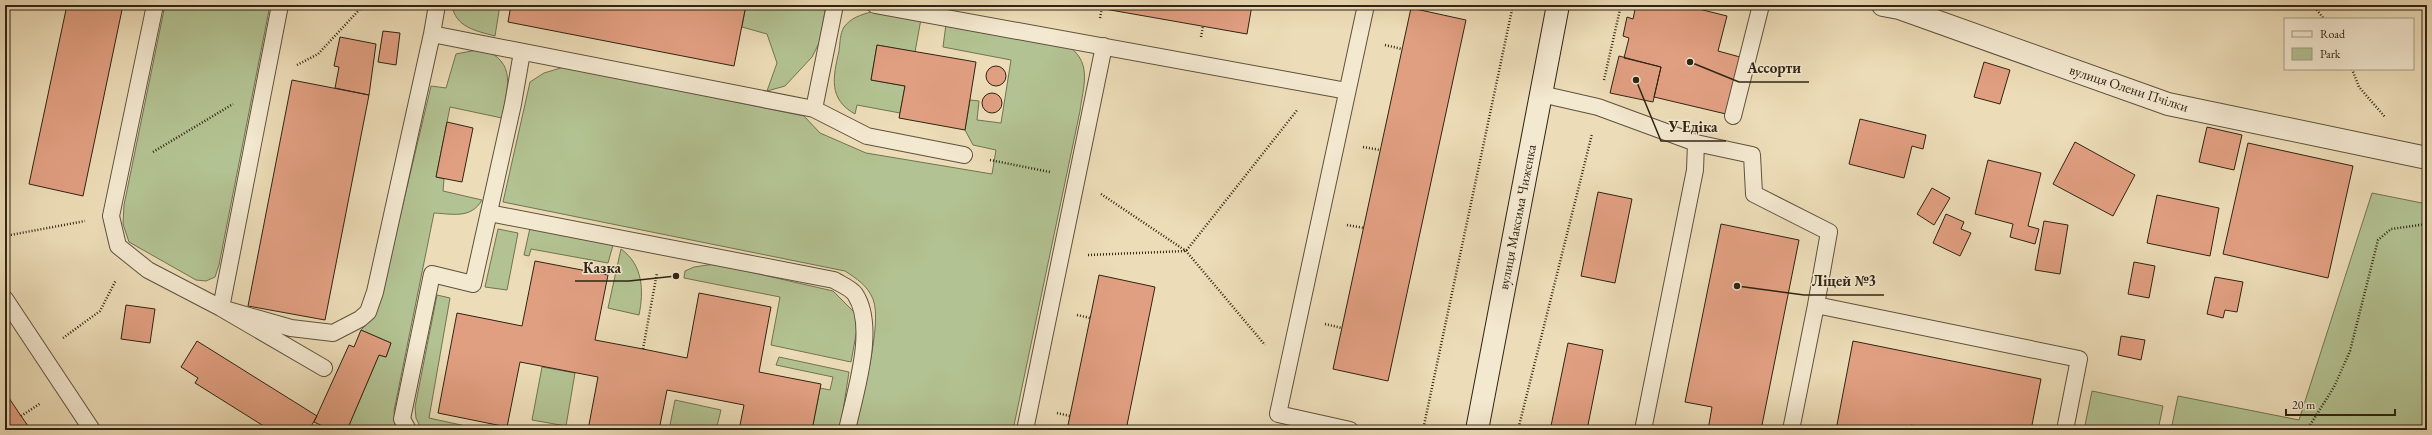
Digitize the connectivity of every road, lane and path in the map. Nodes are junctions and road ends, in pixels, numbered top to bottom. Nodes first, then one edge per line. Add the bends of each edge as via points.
1 (155, 5) edge
2 (280, 5) edge
3 (437, 5) edge
4 (835, 5) edge
5 (875, 5) edge
6 (1366, 5) edge
7 (1514, 5) edge
8 (1558, 5) edge
9 (1621, 5) edge
10 (1760, 5) edge
11 (1883, 5) edge
12 (2313, 5) edge
13 (2323, 18) edge
14 (432, 34) junction
15 (1104, 46) junction
16 (522, 52) junction
17 (2352, 70) edge
18 (1318, 84) junction
19 (1347, 91) junction
20 (1541, 94) junction
21 (1598, 107) junction
22 (814, 109) junction
23 (1733, 116) dead end
24 (2390, 124) dead end
25 (1696, 144) junction
26 (964, 155) joint
27 (2427, 158) edge
28 (1077, 178) junction
29 (489, 213) junction
30 (111, 216) junction
31 (2427, 224) edge
32 (5, 236) edge
33 (662, 247) junction
34 (1186, 252) junction
35 (128, 254) junction
36 (1061, 256) junction
37 (5, 299) edge
38 (1816, 305) junction
39 (221, 308) junction
40 (74, 331) dead end
41 (643, 349) dead end
42 (324, 368) dead end
43 (1287, 372) junction
44 (92, 430) edge
45 (408, 430) edge
46 (847, 430) edge
47 (1025, 430) edge
48 (1350, 430) edge
49 (1423, 430) edge
50 (1477, 430) edge
51 (1518, 430) edge
52 (1644, 430) edge
53 (1791, 430) edge
54 (2065, 430) edge
55 (2307, 430) edge

1 - 30 lane
2 - 39 lane
3 - 14 lane
4 - 22 lane
5 - 15 lane
6 - 19 lane
7 - 49 path
8 - 20 street, вулиця Максима Чиженка
9 - 21 path
10 - 23 lane
11 - 27 street, вулиця Олени Пчілки via 1899,8 2168,104
12 - 13 path
14 - 16 lane
14 - 39 lane via 375,292 368,312 351,325 333,333 291,328
15 - 18 lane
15 - 28 lane
16 - 22 lane
16 - 29 lane via 514,104
17 - 24 path via 2359,87
18 - 19 lane
18 - 34 path
19 - 43 lane
20 - 21 lane
20 - 50 street, вулиця Максима Чиженка
21 - 25 lane
21 - 51 path
22 - 26 lane via 866,136
25 - 38 lane via 1752,155 1754,194 1829,232
25 - 52 lane via 1695,170
26 - 28 path
28 - 34 path
28 - 36 lane
29 - 33 lane
29 - 45 lane via 473,284 432,274 402,418
30 - 32 path
30 - 35 lane via 118,246
31 - 55 path via 2391,229 2378,240 2350,351 2334,387
33 - 41 path
33 - 46 lane via 834,280 854,292 863,311 866,333
34 - 36 path
34 - 43 path
35 - 39 lane via 148,270
35 - 40 path via 100,311
36 - 47 lane
37 - 44 lane
38 - 53 lane
38 - 54 lane via 2079,359
39 - 42 lane
43 - 48 lane via 1278,414

